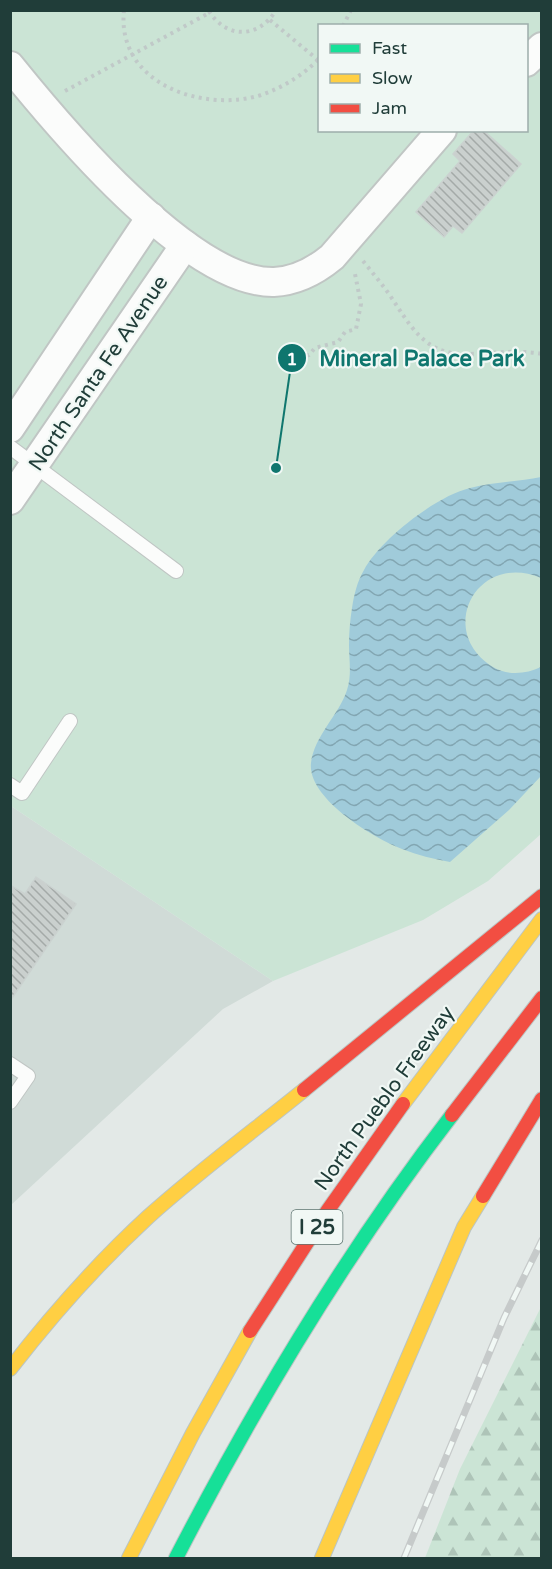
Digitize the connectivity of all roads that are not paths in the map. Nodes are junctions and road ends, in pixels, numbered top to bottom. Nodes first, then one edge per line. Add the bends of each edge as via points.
1 (542, 47) edge
2 (528, 60) edge
3 (10, 66) edge
4 (439, 132) edge
5 (151, 218) junction
6 (185, 245) junction
7 (10, 428) edge
8 (10, 447) edge
9 (34, 465) junction
10 (10, 500) edge
11 (177, 571) dead end
12 (70, 721) dead end
13 (10, 785) edge
14 (542, 896) edge
15 (542, 919) edge
16 (542, 998) edge
17 (10, 1064) edge
18 (542, 1099) edge
19 (10, 1102) edge
20 (10, 1369) edge
21 (129, 1558) edge
22 (176, 1558) edge
23 (322, 1558) edge

1 - 2 street
3 - 5 street via 41,104
4 - 6 street via 332,257 298,278 273,282 244,277
5 - 6 street
5 - 7 street, North Santa Fe Avenue
6 - 9 street, North Santa Fe Avenue
8 - 9 lane
9 - 10 street, North Santa Fe Avenue
9 - 11 lane
12 - 13 lane via 22,793
14 - 20 highway via 146,1220 102,1262
15 - 21 highway, North Pueblo Freeway / I 25 via 342,1191 262,1311 181,1455
16 - 22 highway, I 25 via 415,1163 343,1269 272,1381
17 - 19 lane via 28,1076
18 - 23 highway via 464,1227

